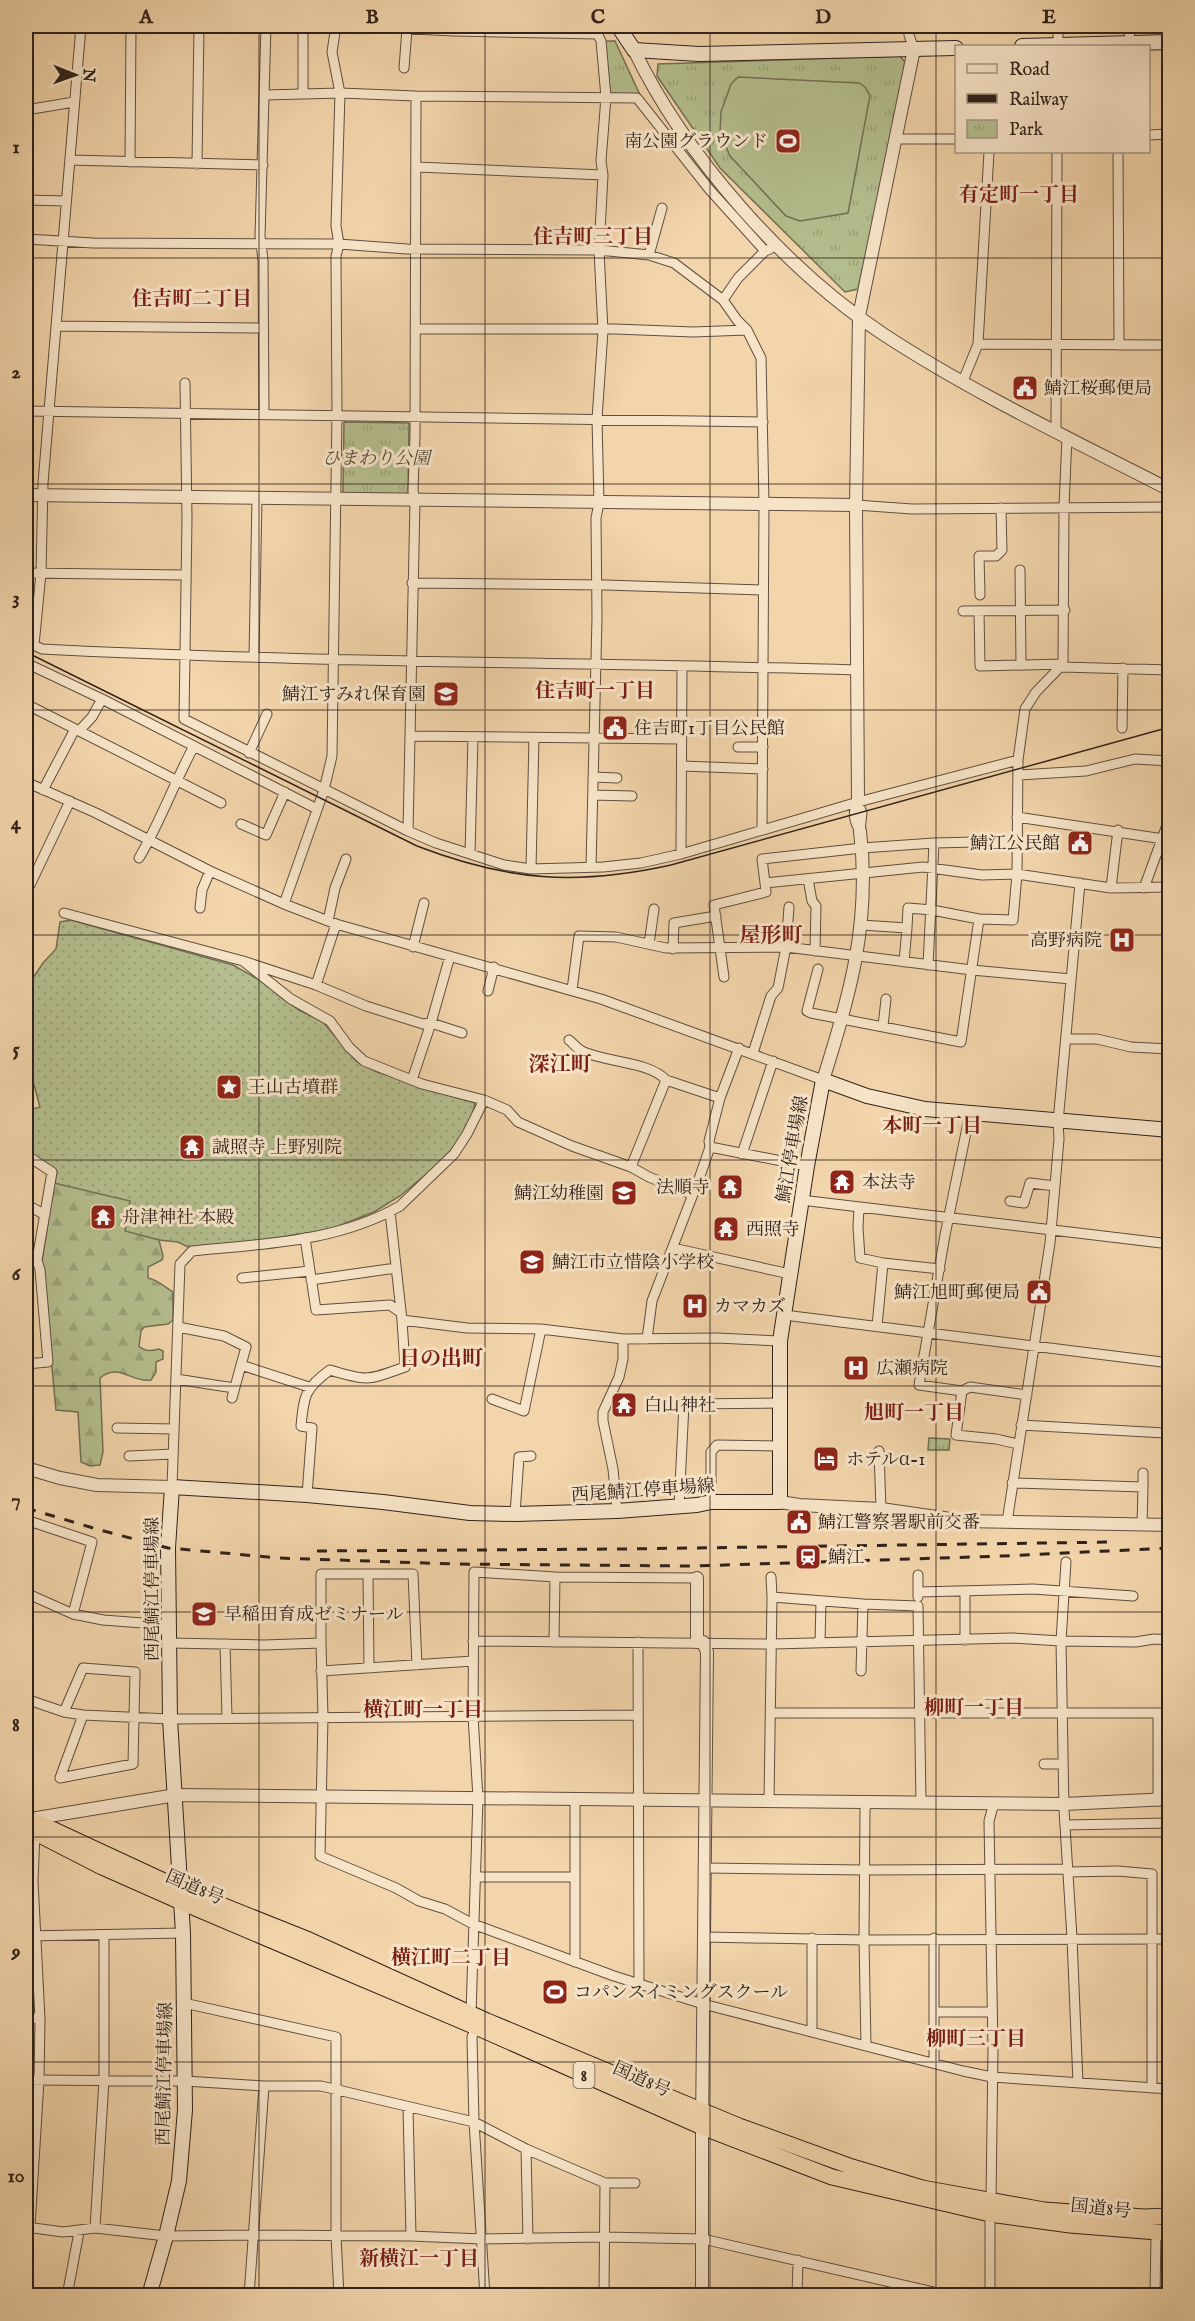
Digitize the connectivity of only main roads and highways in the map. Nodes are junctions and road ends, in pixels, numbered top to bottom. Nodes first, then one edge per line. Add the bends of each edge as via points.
1 (618, 26) edge
2 (1170, 42) edge
3 (1082, 45) edge
4 (955, 48) edge
5 (1170, 1130) edge
6 (780, 1502) joint
7 (29, 1824) edge
8 (180, 1895) junction
9 (991, 2207) junction
10 (1170, 2216) edge
11 (1163, 2233) edge
12 (149, 2295) edge

1 - 4 main road via 634,50 699,54
2 - 3 main road
5 - 6 main road, 鯖江停車場線 via 899,1104 823,1080 780,1341
6 - 8 main road, 西尾鯖江停車場線 via 470,1513 307,1495 172,1487 168,1548 170,1719
7 - 8 highway, 国道8号 / 8 via 102,1867
8 - 9 highway, 国道8号 / 8 via 832,2177
8 - 12 main road, 西尾鯖江停車場線 via 185,2110 179,2181
9 - 10 highway, 国道8号 / 8
9 - 11 highway, 国道8号 / 8 via 1070,2225

